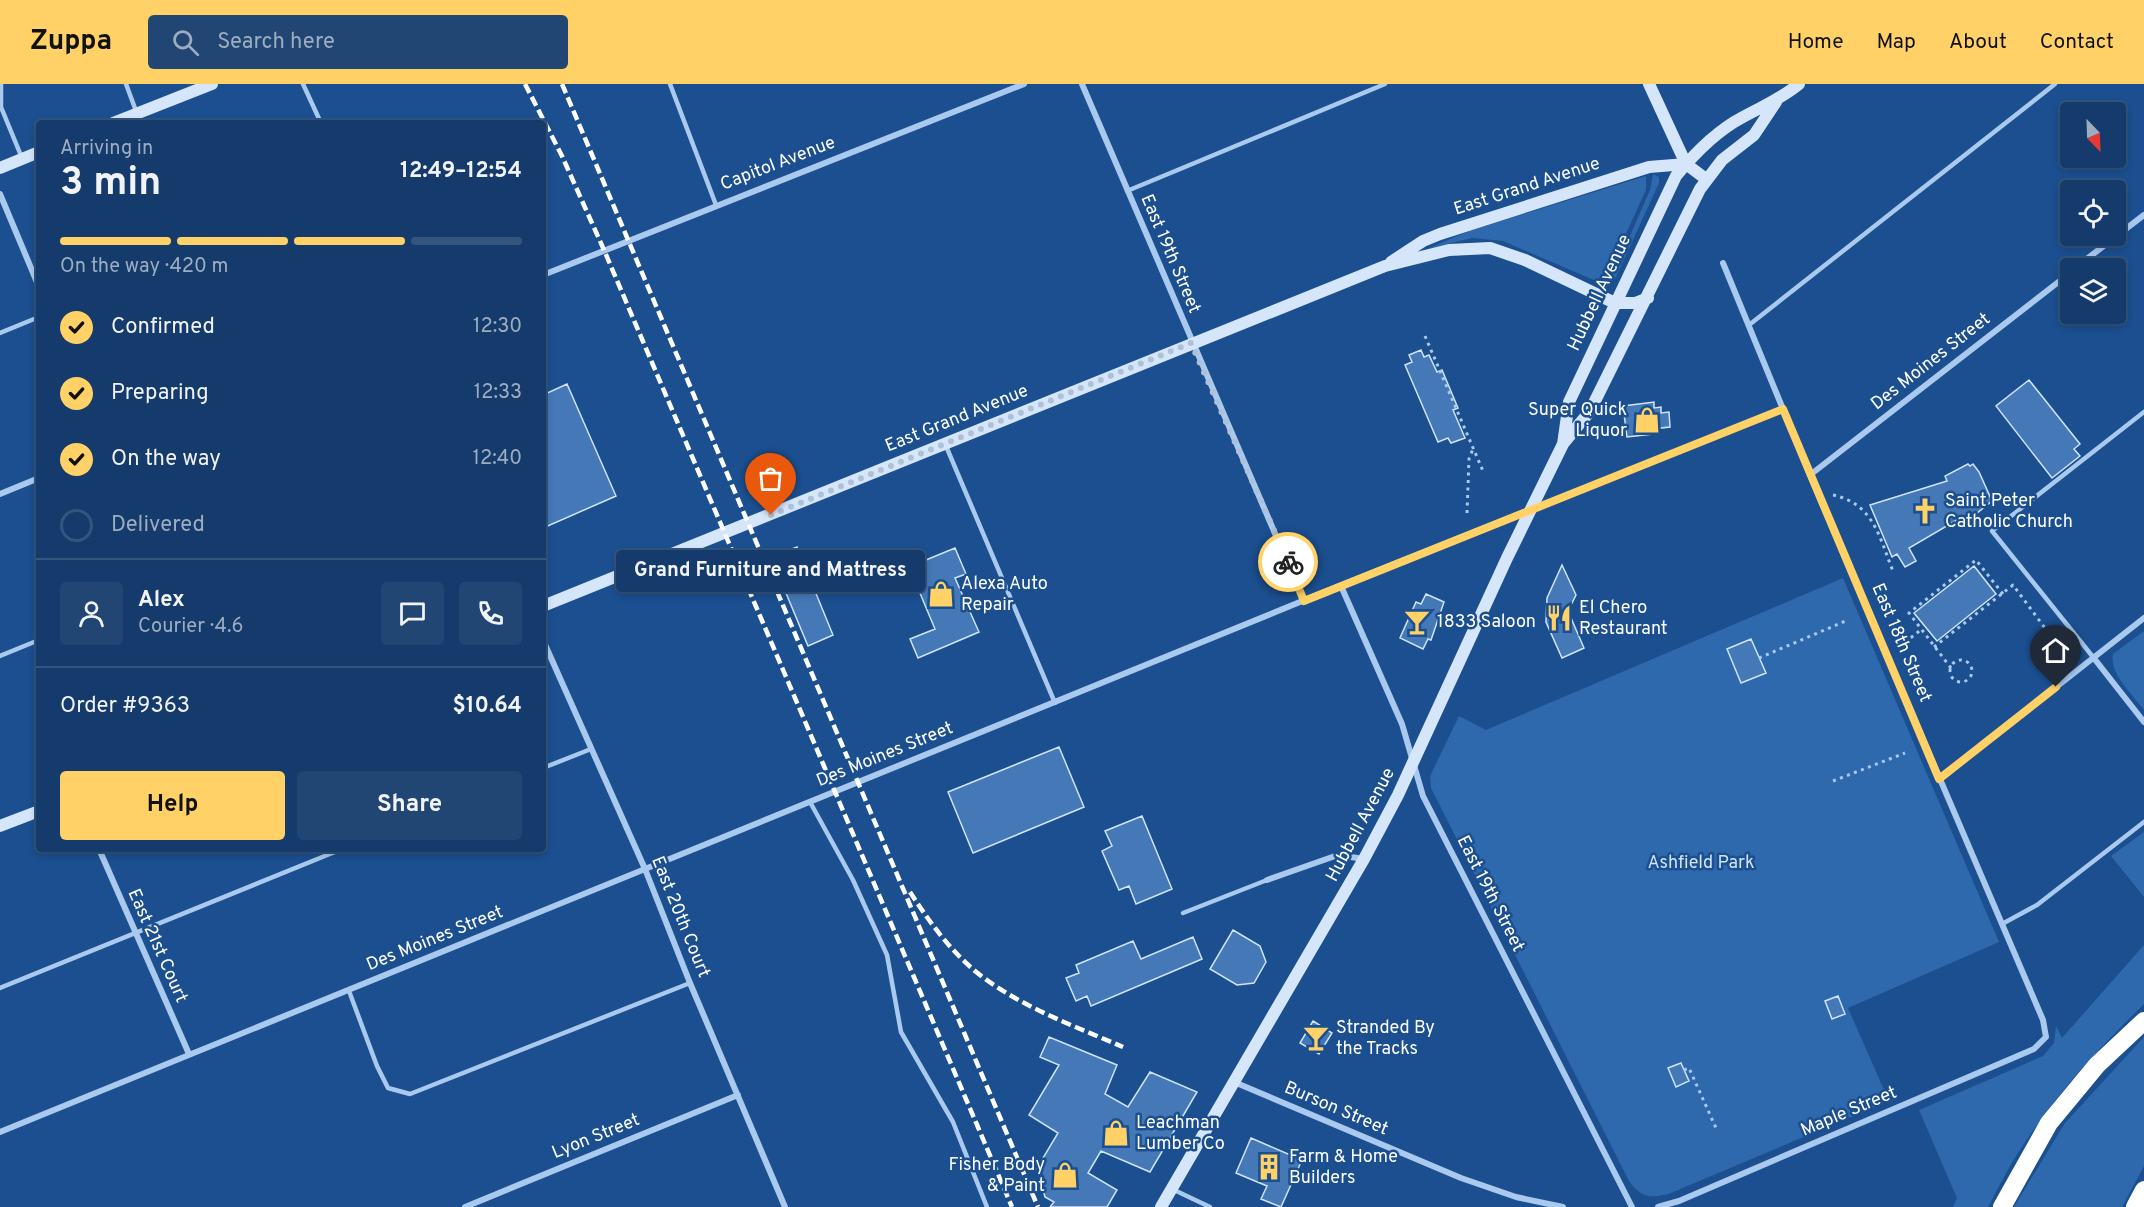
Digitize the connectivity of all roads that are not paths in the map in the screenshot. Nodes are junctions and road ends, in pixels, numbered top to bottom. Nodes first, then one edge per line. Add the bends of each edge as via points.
1 (1, 84) edge
2 (126, 84) edge
3 (212, 84) edge
4 (303, 84) edge
5 (670, 84) edge
6 (1024, 84) edge
7 (1082, 84) edge
8 (1385, 84) edge
9 (1649, 84) edge
10 (1799, 84) edge
11 (2055, 84) edge
12 (1776, 102) junction
13 (137, 114) junction
14 (121, 120) edge
15 (320, 120) edge
16 (36, 153) edge
17 (22, 159) junction
18 (1686, 164) junction
19 (0, 168) edge
20 (1706, 179) junction
21 (1127, 191) junction
22 (0, 194) edge
23 (716, 205) junction
24 (2144, 215) edge
25 (2088, 258) edge
26 (1723, 263) dead end
27 (1385, 266) junction
28 (546, 274) edge
29 (36, 280) edge
30 (2060, 281) edge
31 (1648, 298) junction
32 (1615, 303) junction
33 (36, 318) edge
34 (1749, 325) junction
35 (0, 333) edge
36 (1191, 343) junction
37 (1783, 409) junction
38 (2144, 412) edge
39 (945, 444) junction
40 (1563, 444) junction
41 (1810, 475) junction
42 (36, 479) edge
43 (0, 494) edge
44 (1531, 509) junction
45 (1341, 585) junction
46 (1304, 601) junction
47 (546, 605) edge
48 (2144, 618) edge
49 (36, 641) edge
50 (546, 647) edge
51 (0, 656) edge
52 (2093, 657) junction
53 (1055, 703) junction
54 (2144, 722) edge
55 (591, 749) junction
56 (1413, 765) junction
57 (546, 767) edge
58 (1939, 779) junction
59 (810, 802) junction
60 (36, 811) edge
61 (2144, 822) edge
62 (0, 826) edge
63 (100, 852) edge
64 (335, 852) edge
65 (1364, 859) junction
66 (645, 868) junction
67 (1267, 880) joint
68 (1183, 913) dead end
69 (2002, 924) junction
70 (135, 933) junction
71 (690, 983) junction
72 (0, 988) edge
73 (349, 991) junction
74 (2144, 1021) edge
75 (2046, 1036) joint
76 (189, 1054) junction
77 (1234, 1082) junction
78 (738, 1095) junction
79 (0, 1131) edge
80 (1172, 1189) junction
81 (2144, 1190) edge
82 (465, 1207) edge
83 (785, 1207) edge
84 (987, 1207) edge
85 (1161, 1207) edge
86 (1210, 1207) edge
87 (1563, 1207) edge
88 (1632, 1207) edge
89 (1658, 1207) edge
90 (2002, 1207) edge
91 (2135, 1207) edge

1 - 17 lane via 1,107
2 - 13 lane
3 - 13 street
4 - 15 lane
5 - 23 lane
6 - 23 street, Capitol Avenue
7 - 21 street, East 19th Street
8 - 21 lane
9 - 18 street
10 - 12 street
11 - 34 lane
12 - 18 street via 1741,118
12 - 20 street via 1754,135 1722,160
13 - 14 street
16 - 17 street
17 - 19 street
18 - 20 street
18 - 27 street, East Grand Avenue via 1649,167 1465,226 1423,241
18 - 32 street, Hubbell Avenue via 1668,189
20 - 31 street, Hubbell Avenue
21 - 36 street, East 19th Street
22 - 29 street
23 - 28 street, Capitol Avenue
24 - 25 street
26 - 34 street, East 18th Street
27 - 32 street, East Grand Avenue via 1449,250 1490,248 1525,260
27 - 36 street, East Grand Avenue
30 - 41 street, Des Moines Street
31 - 32 street
31 - 40 street, Hubbell Avenue via 1590,411
32 - 40 street, Hubbell Avenue via 1569,402
33 - 35 lane
34 - 37 street, East 18th Street
36 - 39 street, East Grand Avenue
36 - 46 street, East 19th Street
37 - 41 street, East 18th Street
37 - 44 street, Des Moines Street
38 - 52 lane via 1992,531
39 - 47 street, East Grand Avenue
39 - 53 lane
40 - 44 street, Hubbell Avenue
41 - 58 street, East 18th Street
42 - 43 street
44 - 45 street, Des Moines Street
44 - 56 street, Hubbell Avenue
45 - 46 street, Des Moines Street
45 - 56 street, East 19th Street via 1402,724
46 - 53 street, Des Moines Street
48 - 52 street
49 - 51 lane
50 - 55 street, East 20th Court
52 - 54 street
52 - 58 street
53 - 59 street, Des Moines Street
55 - 57 lane
55 - 66 street, East 20th Court
56 - 65 street, Hubbell Avenue
56 - 88 street, East 19th Street via 1424,796
58 - 69 street, East 18th Street
59 - 66 street, Des Moines Street
59 - 84 lane via 853,880 887,956 900,1032 953,1122
60 - 62 street
61 - 69 lane via 2037,905
63 - 70 street, East 21st Court
64 - 70 lane
65 - 67 street via 1338,855
65 - 77 street, Hubbell Avenue
66 - 71 street, East 20th Court
66 - 73 street, Des Moines Street
67 - 68 lane
69 - 75 street, East 18th Street via 2043,1020
70 - 72 lane
70 - 76 street, East 21st Court
71 - 73 lane via 410,1094 388,1088
71 - 78 street, East 20th Court
73 - 76 street, Des Moines Street
74 - 90 highway via 2097,1065 2049,1123
75 - 89 street, Maple Street via 2034,1049
76 - 79 street, Des Moines Street
77 - 80 street, Hubbell Avenue
77 - 87 street, Burson Street via 1461,1178 1516,1197
78 - 82 street, Lyon Street
78 - 83 street, East 20th Court
80 - 85 street, Hubbell Avenue
80 - 86 lane
81 - 91 highway

